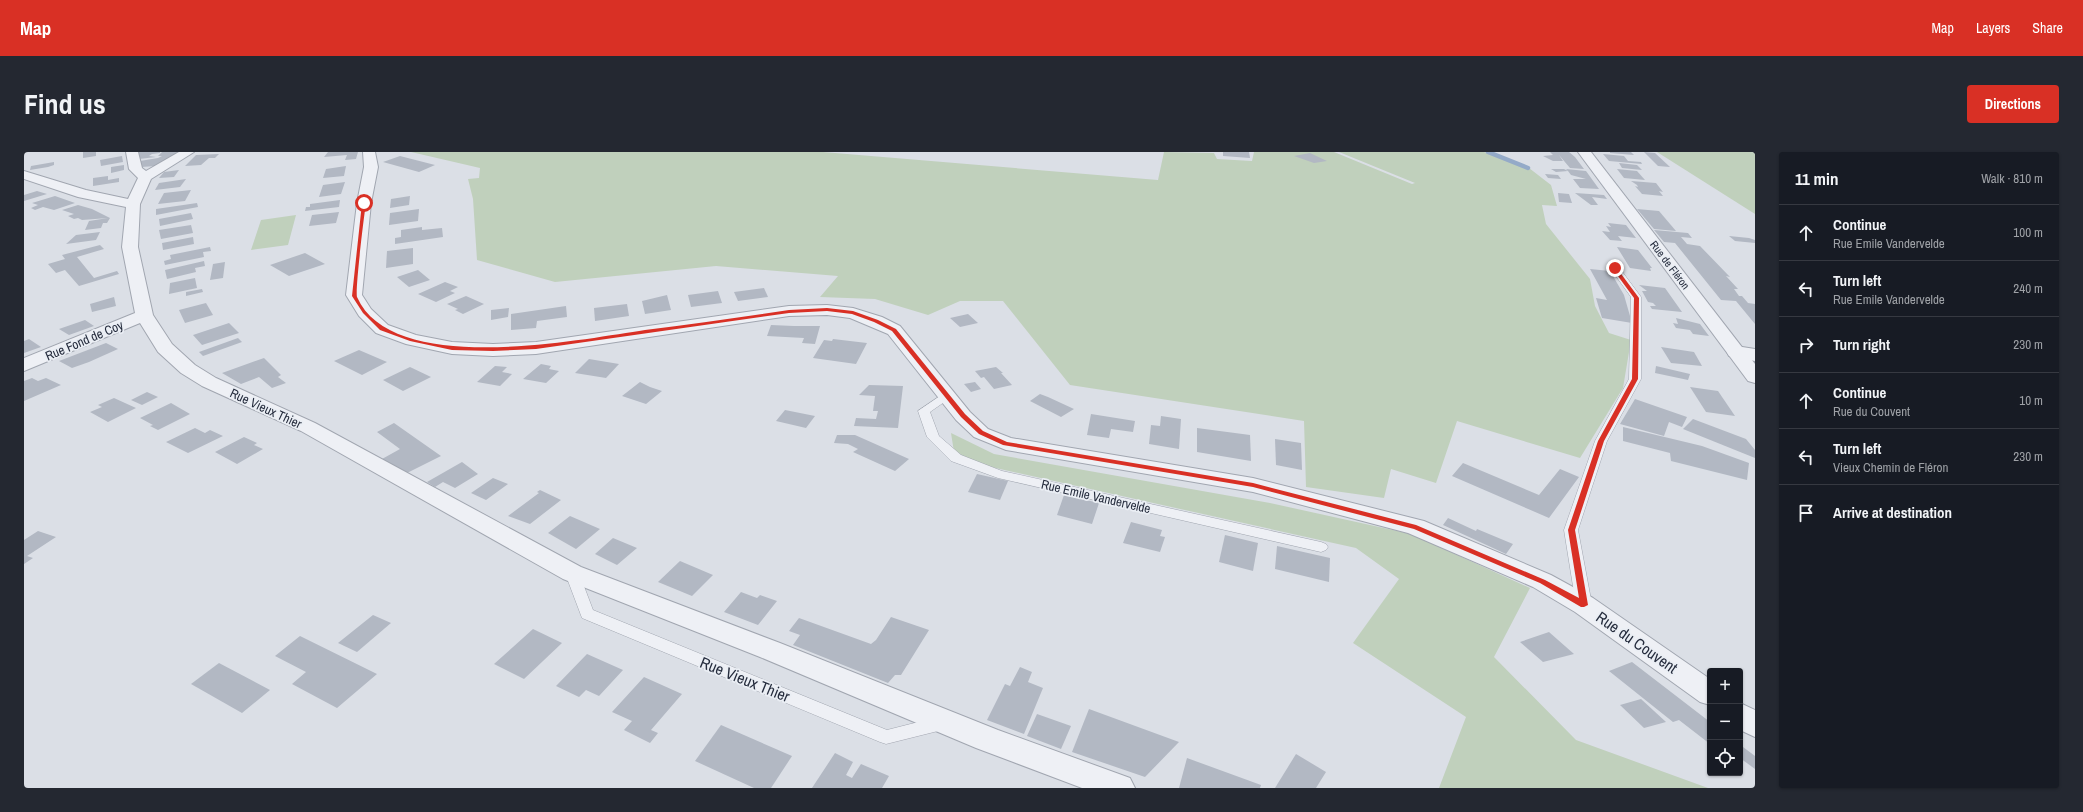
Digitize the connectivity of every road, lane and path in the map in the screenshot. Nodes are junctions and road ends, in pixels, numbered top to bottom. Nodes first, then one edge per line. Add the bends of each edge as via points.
1 (132, 152) edge
2 (188, 152) edge
3 (369, 152) edge
4 (1584, 152) edge
5 (24, 175) edge
6 (145, 177) junction
7 (133, 204) junction
8 (1615, 268) dead end
9 (144, 315) junction
10 (1736, 352) junction
11 (1755, 355) edge
12 (24, 365) edge
13 (1755, 377) edge
14 (946, 396) junction
15 (1321, 547) dead end
16 (572, 573) junction
17 (1584, 605) junction
18 (1707, 692) edge
19 (1743, 717) edge
20 (946, 722) junction
21 (1755, 725) edge
22 (1119, 788) edge

1 - 6 street via 136,169
2 - 6 street
3 - 14 street, Rue du Couvent via 371,167 364,203 354,296 382,329 412,340 452,348 493,350 536,348 789,311 827,310 853,313 894,330
4 - 10 street, Rue de Fléron
5 - 7 street via 83,194
6 - 7 street, Rue Vieux Thier
7 - 9 street, Rue Vieux Thier via 130,247
8 - 17 lane via 1636,298 1635,379 1601,441 1571,530
9 - 12 street, Rue Fond de Coy
9 - 16 street, Rue Vieux Thier via 165,348 204,378 308,427
10 - 11 street
10 - 13 street, Rue de Fléron
14 - 15 lane, Rue Emile Vandervelde via 924,411 933,437 956,458 998,474
14 - 17 street, Rue du Couvent via 981,433 1006,444 1253,485 1408,525 1542,581
16 - 20 street, Rue Vieux Thier
16 - 20 lane, Rue Vieux Thier via 587,614 886,737
17 - 18 street, Rue du Couvent
19 - 21 street
20 - 22 street, Rue Vieux Thier

